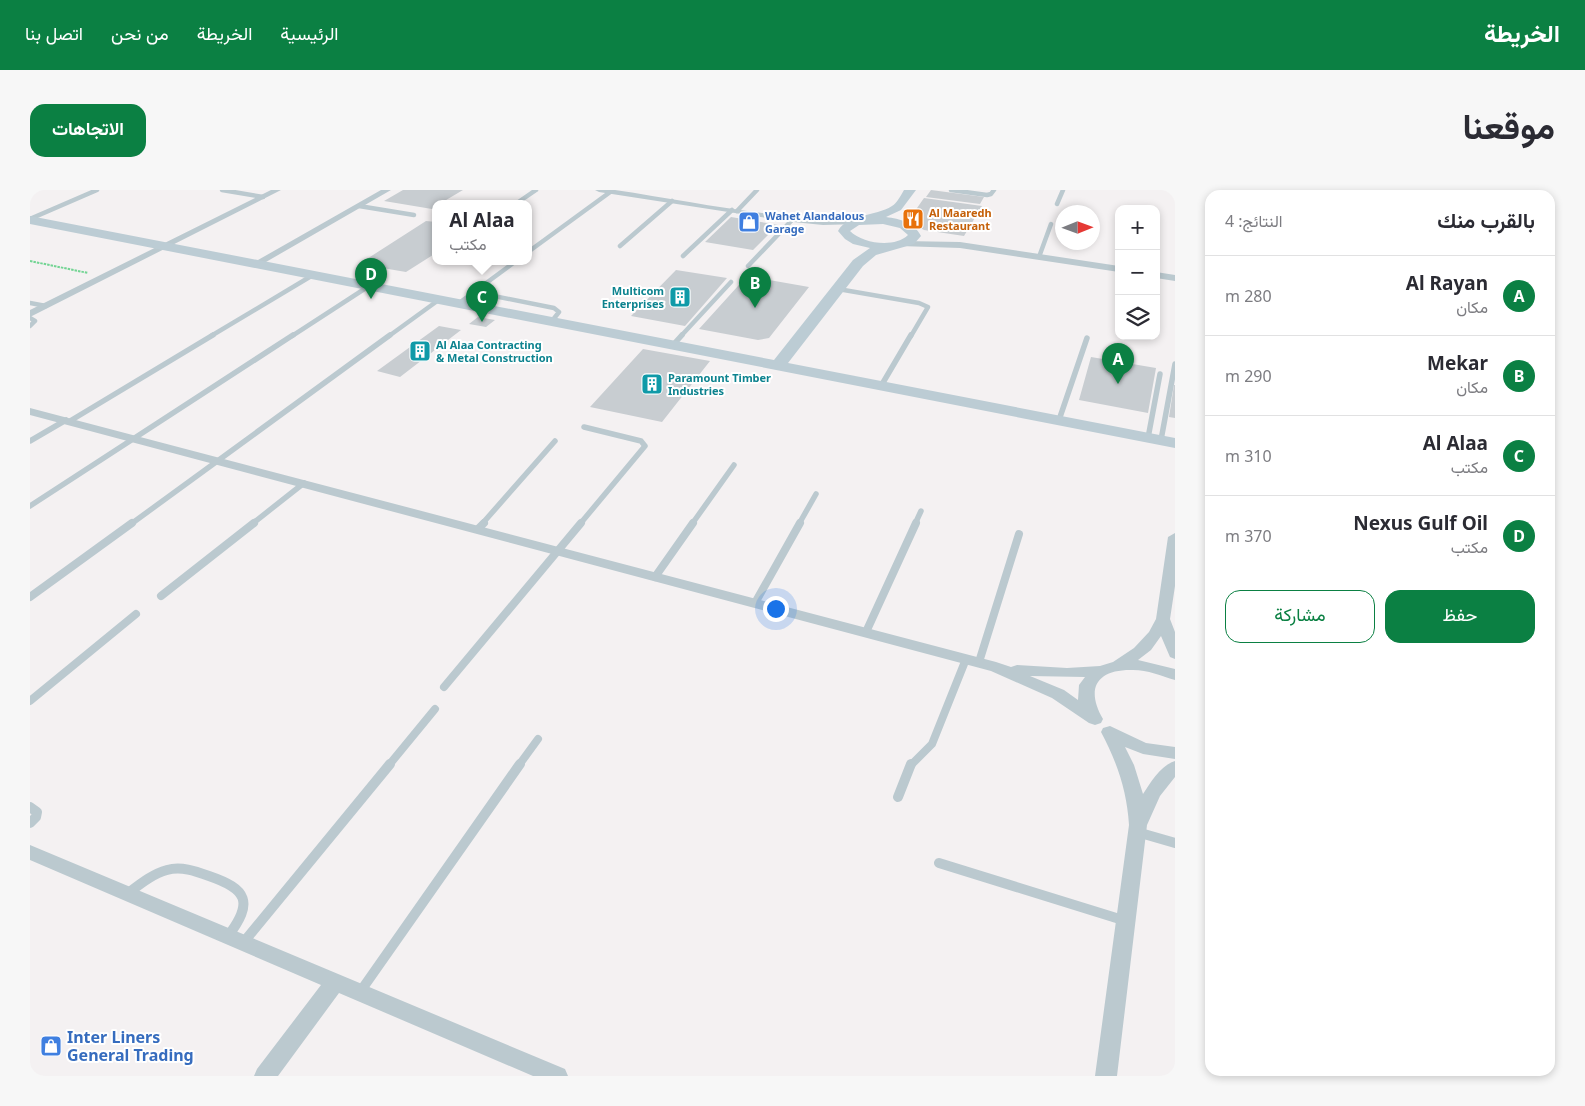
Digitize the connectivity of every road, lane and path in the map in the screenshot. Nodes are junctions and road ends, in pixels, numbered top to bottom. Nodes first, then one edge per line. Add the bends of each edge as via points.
1 (97, 190) edge
2 (222, 190) edge
3 (278, 190) edge
4 (387, 190) edge
5 (536, 190) edge
6 (600, 190) edge
7 (757, 190) edge
8 (910, 190) edge
9 (951, 190) edge
10 (994, 190) edge
11 (1063, 190) edge
12 (612, 191) edge
13 (263, 197) junction
14 (521, 200) edge
15 (672, 201) junction
16 (1057, 204) dead end
17 (359, 206) junction
18 (896, 208) junction
19 (735, 211) junction
20 (414, 216) dead end
21 (30, 219) edge
22 (792, 219) junction
23 (864, 221) junction
24 (1051, 224) dead end
25 (908, 227) junction
26 (848, 237) junction
27 (898, 245) junction
28 (960, 245) junction
29 (165, 246) junction
30 (620, 246) dead end
31 (532, 249) edge
32 (683, 256) dead end
33 (1039, 257) junction
34 (30, 261) edge
35 (858, 263) junction
36 (256, 264) junction
37 (511, 265) edge
38 (748, 266) dead end
39 (1115, 268) edge
40 (313, 275) junction
41 (106, 276) junction
42 (1160, 276) edge
43 (1175, 278) edge
44 (731, 282) dead end
45 (369, 286) junction
46 (838, 289) junction
47 (474, 292) junction
48 (440, 300) junction
49 (30, 302) edge
50 (459, 303) junction
51 (46, 306) junction
52 (30, 314) edge
53 (30, 318) edge
54 (552, 321) junction
55 (30, 326) edge
56 (1087, 338) dead end
57 (673, 345) junction
58 (1175, 364) edge
59 (778, 366) junction
60 (1160, 374) dead end
61 (881, 386) junction
62 (30, 411) edge
63 (1059, 420) junction
64 (68, 421) junction
65 (584, 427) dead end
66 (132, 438) junction
67 (1161, 440) edge
68 (30, 441) edge
69 (555, 441) dead end
70 (218, 461) junction
71 (734, 464) dead end
72 (304, 483) junction
73 (816, 494) dead end
74 (30, 506) edge
75 (921, 511) dead end
76 (478, 529) junction
77 (1019, 534) dead end
78 (1175, 536) edge
79 (559, 551) junction
80 (656, 577) junction
81 (162, 596) dead end
82 (30, 597) edge
83 (755, 603) junction
84 (136, 614) dead end
85 (1163, 619) junction
86 (866, 632) junction
87 (1175, 654) edge
88 (972, 661) junction
89 (1117, 666) junction
90 (996, 667) junction
91 (1101, 671) junction
92 (1175, 676) edge
93 (444, 687) dead end
94 (30, 701) edge
95 (435, 709) dead end
96 (1095, 719) junction
97 (1109, 732) junction
98 (538, 739) dead end
99 (1175, 753) edge
100 (1175, 766) edge
101 (898, 797) dead end
102 (30, 807) edge
103 (30, 822) edge
104 (1138, 828) junction
105 (1175, 843) edge
106 (30, 852) edge
107 (939, 863) dead end
108 (127, 894) junction
109 (1126, 921) junction
110 (236, 940) junction
111 (335, 982) junction
112 (360, 992) junction
113 (265, 1076) edge
114 (558, 1076) edge
115 (1106, 1076) edge

1 - 21 lane
2 - 13 lane
3 - 13 street
4 - 17 street
5 - 14 lane
6 - 12 street
7 - 19 lane
8 - 18 street
9 - 10 lane via 987,195
11 - 16 lane
12 - 15 street
12 - 31 lane
13 - 29 street
15 - 19 street
15 - 30 lane
17 - 20 lane
17 - 36 street
18 - 23 street
18 - 25 street via 898,216
19 - 22 street
19 - 32 lane
21 - 29 street
22 - 23 street
22 - 26 street via 829,228
22 - 38 lane
23 - 25 street via 888,221
23 - 26 street via 844,228
24 - 33 lane
25 - 27 street via 914,239
25 - 28 street
26 - 27 street via 875,245
26 - 35 street via 858,253
27 - 28 street
27 - 35 street via 872,252
28 - 33 street
29 - 36 street
29 - 41 street
33 - 39 street
34 - 41 path
35 - 46 street
36 - 40 street
37 - 47 lane
40 - 45 street
40 - 64 lane
41 - 51 street
42 - 43 street
44 - 57 lane
45 - 48 street
45 - 66 lane
46 - 59 street
46 - 61 lane via 928,307
47 - 50 lane
47 - 54 lane via 554,308 559,312
48 - 50 street
48 - 70 lane
49 - 51 lane
50 - 54 street
51 - 52 street
53 - 55 lane via 35,321
54 - 57 street
56 - 63 lane
57 - 59 street
58 - 67 lane
59 - 61 street
60 - 67 lane
61 - 63 street
62 - 64 street
63 - 67 street
64 - 66 street
64 - 68 lane
65 - 79 lane via 641,441 645,446
66 - 70 street
66 - 74 lane
69 - 76 lane
70 - 72 street
70 - 82 lane
71 - 80 lane
72 - 76 street
72 - 81 lane
73 - 83 lane
75 - 86 lane
76 - 79 street
77 - 88 lane
78 - 85 street
79 - 80 street
79 - 93 lane
80 - 83 street
83 - 86 street
84 - 94 lane
85 - 87 street
85 - 89 street via 1147,645
86 - 88 street
88 - 90 street
88 - 101 lane via 932,744 912,762
89 - 91 street
89 - 92 street via 1149,667
90 - 91 street via 1049,672
90 - 96 street via 1058,694
91 - 96 street via 1091,678 1084,696
95 - 110 lane
96 - 97 street
97 - 99 street via 1143,748
97 - 104 street via 1134,786
98 - 112 lane
100 - 104 street via 1144,806
102 - 103 lane via 37,812
104 - 105 lane
104 - 109 street
106 - 108 street
107 - 109 lane
108 - 110 street
108 - 110 lane via 150,876 176,868 192,869 231,884 243,894 244,910
109 - 115 street
110 - 111 street
111 - 112 street
111 - 113 street
112 - 114 street

